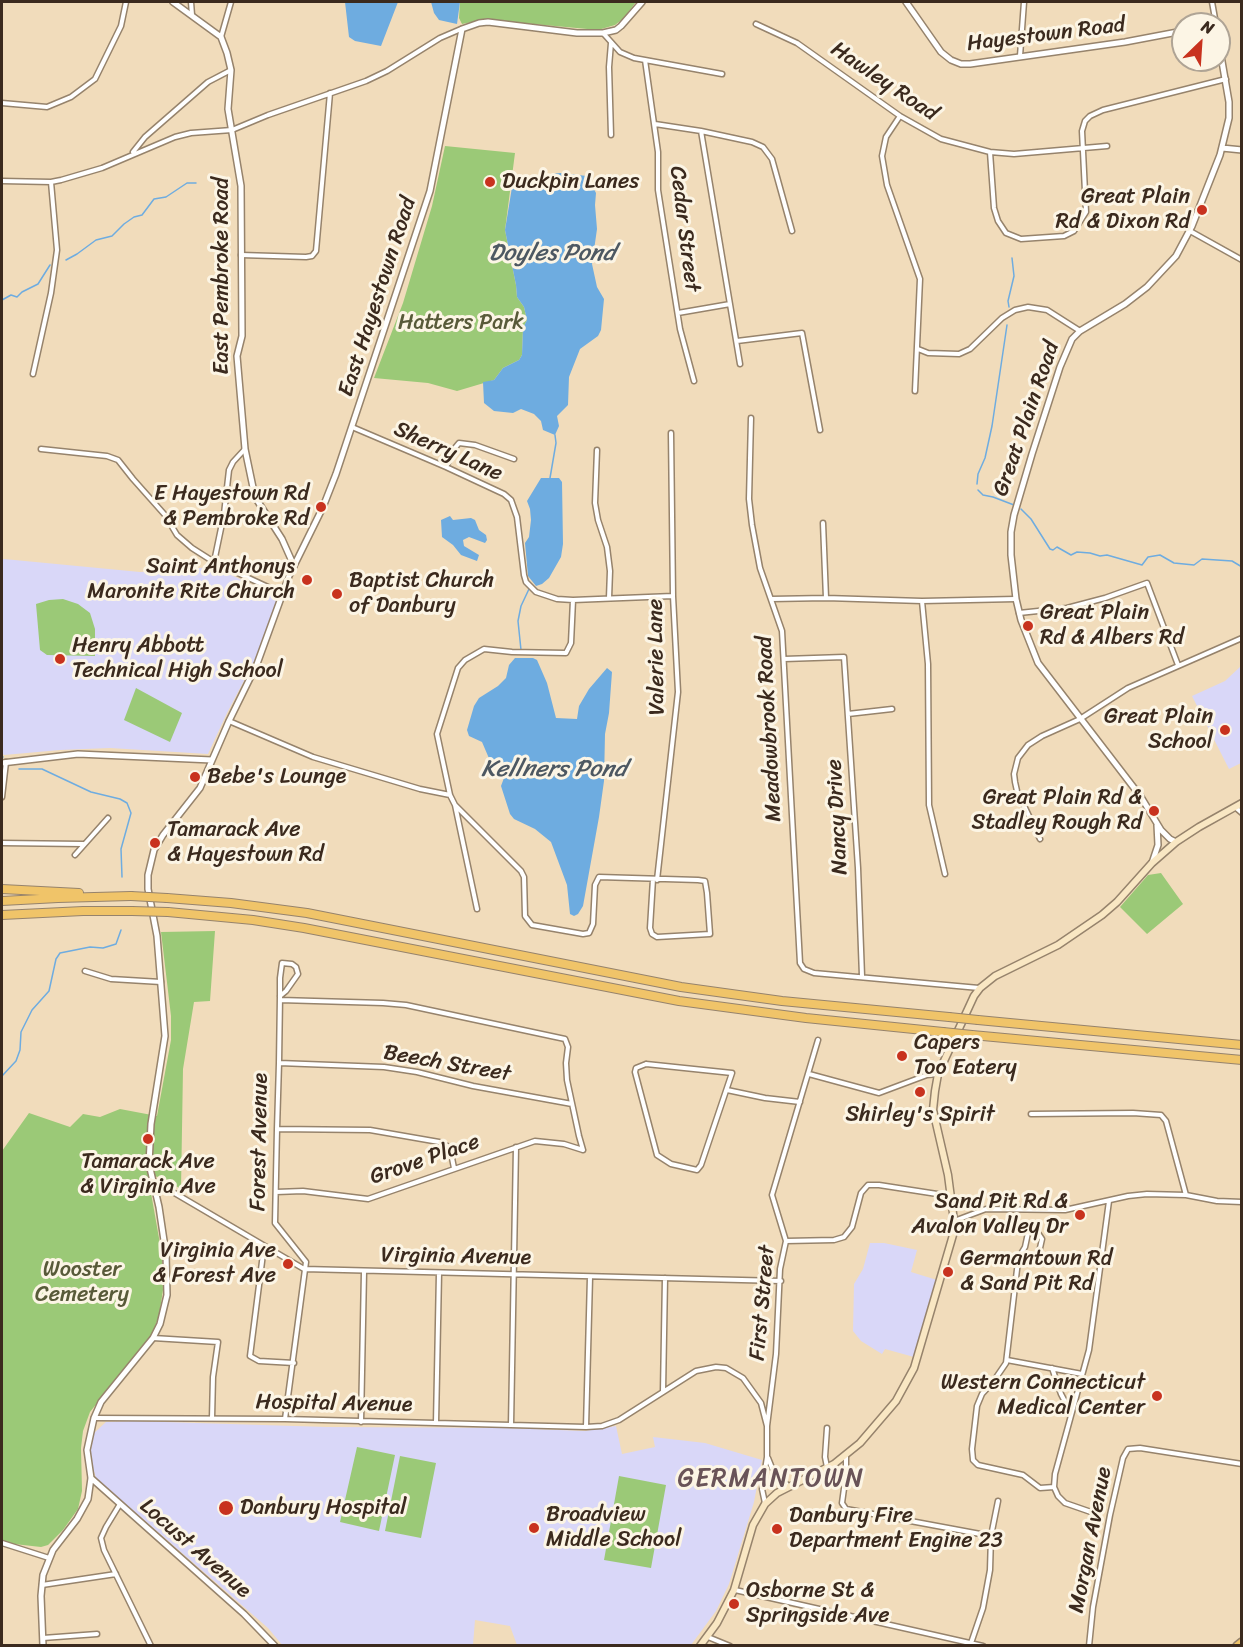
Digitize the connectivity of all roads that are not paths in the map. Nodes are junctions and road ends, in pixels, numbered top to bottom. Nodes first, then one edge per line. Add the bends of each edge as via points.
1 (126, 2) edge
2 (174, 2) edge
3 (190, 2) edge
4 (231, 2) edge
5 (642, 2) edge
6 (906, 2) edge
7 (1024, 2) edge
8 (192, 15) junction
9 (756, 24) dead end
10 (462, 29) junction
11 (603, 33) junction
12 (1171, 33) edge
13 (221, 37) junction
14 (611, 43) junction
15 (1020, 56) junction
16 (645, 60) junction
17 (231, 70) junction
18 (1225, 72) edge
19 (722, 74) dead end
20 (1226, 78) junction
21 (330, 93) junction
22 (2, 103) edge
23 (900, 116) junction
24 (655, 124) junction
25 (232, 130) junction
26 (701, 131) junction
27 (611, 135) dead end
28 (1107, 146) dead end
29 (1082, 147) junction
30 (1222, 148) junction
31 (1242, 150) edge
32 (990, 152) junction
33 (133, 153) junction
34 (2, 181) edge
35 (51, 182) junction
36 (792, 231) dead end
37 (1190, 231) junction
38 (241, 255) junction
39 (1242, 260) edge
40 (730, 304) junction
41 (678, 313) junction
42 (1080, 331) junction
43 (737, 341) junction
44 (918, 349) junction
45 (740, 364) dead end
46 (33, 374) dead end
47 (693, 381) dead end
48 (915, 391) dead end
49 (751, 418) dead end
50 (352, 427) junction
51 (820, 430) dead end
52 (672, 433) dead end
53 (41, 449) dead end
54 (245, 449) junction
55 (597, 450) dead end
56 (514, 459) dead end
57 (446, 467) junction
58 (823, 523) dead end
59 (214, 562) junction
60 (294, 566) junction
61 (283, 594) junction
62 (673, 596) junction
63 (609, 598) junction
64 (771, 598) junction
65 (826, 598) junction
66 (1016, 599) junction
67 (573, 600) junction
68 (921, 602) junction
69 (1019, 613) junction
70 (1242, 638) edge
71 (784, 659) junction
72 (1178, 665) junction
73 (892, 709) dead end
74 (848, 714) junction
75 (1080, 719) junction
76 (229, 721) junction
77 (212, 760) junction
78 (4, 763) edge
79 (450, 795) junction
80 (2, 797) edge
81 (455, 805) junction
82 (1238, 805) edge
83 (1242, 813) edge
84 (108, 818) dead end
85 (1157, 823) junction
86 (1040, 839) dead end
87 (1176, 842) junction
88 (2, 843) edge
89 (83, 844) junction
90 (75, 855) dead end
91 (1152, 863) junction
92 (945, 874) dead end
93 (655, 879) junction
94 (2, 889) edge
95 (116, 896) junction
96 (2, 901) edge
97 (477, 909) dead end
98 (2, 917) edge
99 (85, 971) dead end
100 (862, 976) junction
101 (162, 982) junction
102 (980, 988) junction
103 (280, 998) junction
104 (819, 1040) dead end
105 (1242, 1045) edge
106 (1242, 1060) edge
107 (279, 1063) junction
108 (809, 1074) junction
109 (939, 1074) junction
110 (727, 1090) junction
111 (800, 1102) junction
112 (572, 1104) junction
113 (1031, 1114) dead end
114 (277, 1129) junction
115 (516, 1146) junction
116 (454, 1168) junction
117 (153, 1184) junction
118 (276, 1192) junction
119 (1186, 1195) junction
120 (950, 1196) junction
121 (1109, 1201) junction
122 (1242, 1202) edge
123 (954, 1221) junction
124 (786, 1241) junction
125 (264, 1246) junction
126 (1022, 1252) junction
127 (304, 1269) junction
128 (364, 1272) junction
129 (439, 1273) junction
130 (514, 1275) junction
131 (590, 1277) junction
132 (665, 1278) junction
133 (781, 1281) junction
134 (153, 1338) junction
135 (1006, 1360) junction
136 (294, 1362) junction
137 (1052, 1368) junction
138 (1082, 1374) junction
139 (663, 1392) junction
140 (1071, 1414) junction
141 (94, 1418) junction
142 (212, 1418) junction
143 (285, 1419) junction
144 (361, 1422) junction
145 (436, 1423) junction
146 (511, 1425) junction
147 (767, 1426) junction
148 (586, 1427) junction
149 (827, 1428) dead end
150 (846, 1456) junction
151 (767, 1457) junction
152 (1242, 1464) edge
153 (827, 1467) junction
154 (92, 1478) junction
155 (789, 1487) junction
156 (1054, 1487) junction
157 (998, 1501) dead end
158 (120, 1504) junction
159 (765, 1504) junction
160 (1091, 1512) dead end
161 (991, 1536) junction
162 (2, 1543) edge
163 (49, 1558) junction
164 (116, 1574) junction
165 (42, 1585) junction
166 (734, 1590) junction
167 (97, 1634) dead end
168 (707, 1636) junction
169 (43, 1638) junction
170 (1242, 1642) edge
171 (971, 1644) edge
172 (43, 1646) edge
173 (152, 1646) edge
174 (275, 1646) edge
175 (700, 1646) edge
176 (730, 1646) edge
177 (983, 1646) edge
178 (1089, 1646) edge
179 (1238, 1646) edge

1 - 22 street via 121,26 95,80 71,97 47,107
2 - 8 street
3 - 8 street
4 - 13 street
5 - 11 street via 616,30
6 - 15 street, Hayestown Road via 934,43 956,62 970,64
7 - 15 street
8 - 13 street
9 - 23 street, Hawley Road via 797,42
10 - 11 street via 488,22
10 - 21 street via 387,71
10 - 50 street, East Hayestown Road via 430,191
11 - 14 street
12 - 15 street, Hayestown Road
13 - 17 street, East Pembroke Road
14 - 16 street via 620,52
14 - 27 street
16 - 19 street
16 - 24 street, Cedar Street
17 - 25 street, East Pembroke Road via 228,109
17 - 33 street via 208,82 144,137
18 - 20 street, Great Plain Road
20 - 29 street via 1090,116 1082,131
20 - 30 street, Great Plain Road via 1229,110
21 - 25 street
21 - 38 street via 316,251 306,257
23 - 32 street, Hawley Road via 941,139
23 - 44 street via 886,137 882,156 887,184 920,279
24 - 26 street
24 - 41 street, Cedar Street via 658,190
25 - 33 street via 191,133
25 - 38 street, East Pembroke Road via 241,186
26 - 36 street via 763,147 772,159
26 - 40 street
28 - 29 street, Hawley Road
29 - 32 street, Hawley Road via 1014,154
29 - 32 street via 1086,212 1080,224 1064,236 1021,239 1006,233 998,221
30 - 31 street
30 - 37 street, Great Plain Road
33 - 35 street via 102,168
34 - 35 street
35 - 46 street via 57,250
37 - 39 street
37 - 42 street, Great Plain Road via 1176,256 1147,287
38 - 54 street, East Pembroke Road via 242,336 237,372
40 - 41 street
40 - 43 street
41 - 47 street, Cedar Street
42 - 44 street via 1047,310 1028,307 1002,318 970,349 959,354
42 - 66 street, Great Plain Road via 1066,350 1014,515 1011,555
43 - 45 street
43 - 51 street via 801,333
44 - 48 street
49 - 64 street, Meadowbrook Road via 750,510 760,568
50 - 57 street, Sherry Lane
50 - 60 street, East Hayestown Road via 327,498
52 - 62 street, Valerie Lane
53 - 59 street via 118,460 177,535
54 - 59 street via 230,471
54 - 60 street, East Pembroke Road via 255,497
55 - 63 street via 595,503 607,548
56 - 57 street via 459,443
57 - 67 street, Sherry Lane via 510,500 517,517 526,582 548,597
58 - 65 street
59 - 61 street
60 - 61 street, East Hayestown Road
61 - 76 street, East Hayestown Road via 257,664
62 - 63 street, Sherry Lane
62 - 93 street, Valerie Lane via 678,692
63 - 67 street, Sherry Lane
64 - 65 street
64 - 71 street, Meadowbrook Road via 782,631
65 - 68 street
66 - 68 street
66 - 69 street, Great Plain Road
67 - 79 street via 571,643 566,653 484,649 458,668 437,734
68 - 92 street via 928,664 928,805
69 - 72 street via 1067,608 1147,583
69 - 75 street, Great Plain Road via 1038,663
70 - 72 street
71 - 74 street, Nancy Drive via 844,657
71 - 100 street, Meadowbrook Road via 800,957 804,969 814,973
72 - 75 street via 1128,688
73 - 74 street
74 - 100 street, Nancy Drive
75 - 85 street, Great Plain Road
75 - 86 street via 1034,740 1018,758 1014,774 1017,791
76 - 77 street, East Hayestown Road
76 - 79 street via 313,757
77 - 78 street via 96,754
77 - 101 street, East Hayestown Road via 198,791 162,835 150,862 148,889
78 - 80 street
79 - 81 street
81 - 93 street via 521,871 525,916 531,925 589,933 599,877
81 - 97 street
82 - 83 street
82 - 87 main road
84 - 89 street
85 - 87 street, Great Plain Road
85 - 91 street via 1158,845
87 - 91 main road
88 - 89 street
89 - 90 street
91 - 102 main road via 1102,915 1058,945 995,976
93 - 93 street, Valerie Lane via 705,881 710,934 652,934
94 - 95 highway
95 - 96 highway
95 - 105 highway, bridge via 231,903 307,914 681,987 782,1001
98 - 106 highway, bridge via 132,911 253,920 688,1003
99 - 101 street via 111,979
100 - 102 street
101 - 117 street, East Hayestown Road via 165,1036 149,1150
102 - 109 main road
103 - 103 street, Forest Avenue via 298,974 292,964 282,963
103 - 107 street, Forest Avenue
103 - 112 street via 406,1005 565,1039
104 - 108 street, First Street
107 - 112 street, Beech Street via 395,1068
107 - 114 street, Forest Avenue
108 - 109 street via 879,1093
108 - 111 street, First Street
109 - 120 main road via 933,1110
110 - 110 street via 701,1165 691,1170 660,1159 636,1068 646,1064 725,1071 732,1073
110 - 111 street
111 - 124 street, First Street via 772,1195
112 - 115 street, Grove Place via 584,1150 535,1141
113 - 119 street via 1161,1115
114 - 116 street via 370,1130 439,1142 447,1146
114 - 118 street, Forest Avenue
115 - 116 street, Grove Place
115 - 130 street
116 - 118 street, Grove Place via 368,1198
117 - 125 street, Virginia Avenue
117 - 134 street, East Hayestown Road via 168,1277 164,1310
118 - 127 street, Forest Avenue via 275,1223 301,1253 306,1262
119 - 121 street via 1147,1194
119 - 122 street
120 - 123 main road
120 - 124 street via 868,1185 861,1193 852,1227 844,1237
121 - 123 street via 1065,1210 993,1209
121 - 138 street via 1093,1326
123 - 150 main road via 949,1252 910,1376 882,1419
124 - 133 street, First Street
125 - 127 street, Virginia Avenue
125 - 136 street via 250,1356 259,1361
126 - 126 street via 1028,1233 1038,1233 1042,1239 1038,1257 1033,1260
126 - 135 street
127 - 128 street, Virginia Avenue
127 - 136 street, Forest Avenue
128 - 129 street, Virginia Avenue
128 - 144 street
129 - 130 street, Virginia Avenue
129 - 145 street
130 - 131 street, Virginia Avenue
130 - 146 street
131 - 132 street, Virginia Avenue
131 - 148 street
132 - 133 street, Virginia Avenue
132 - 139 street
133 - 147 street, First Street
134 - 141 street, East Hayestown Road via 102,1402
134 - 142 street via 218,1342
135 - 137 street
135 - 156 street via 977,1406 973,1460 978,1465 1018,1473 1040,1488
136 - 143 street, Forest Avenue
137 - 138 street
137 - 140 street
138 - 140 street
139 - 147 street, Hospital Avenue via 696,1371 726,1368 743,1378 755,1393
139 - 148 street, Hospital Avenue via 619,1420
140 - 156 street
141 - 142 street, Hospital Avenue
141 - 154 street via 87,1450
142 - 143 street, Hospital Avenue
143 - 144 street, Hospital Avenue
144 - 145 street, Hospital Avenue
145 - 146 street, Hospital Avenue
146 - 148 street, Hospital Avenue
147 - 151 street, First Street
149 - 153 street
150 - 153 main road
150 - 161 street via 842,1496 846,1509
151 - 155 street
151 - 159 street, First Street via 762,1488
152 - 178 street, Morgan Avenue via 1128,1449 1110,1515
153 - 155 main road
154 - 158 street, Locust Avenue
154 - 163 street via 82,1513
155 - 159 main road
156 - 160 street via 1065,1503
157 - 161 street
158 - 164 street via 101,1538
158 - 174 street, Locust Avenue
159 - 166 main road via 755,1519
161 - 171 street via 983,1608
162 - 163 street
163 - 165 street
164 - 165 street
164 - 173 street
165 - 169 street
166 - 168 main road
166 - 171 street
167 - 169 street
168 - 175 main road
168 - 176 street
169 - 172 street
170 - 179 main road
171 - 177 street

